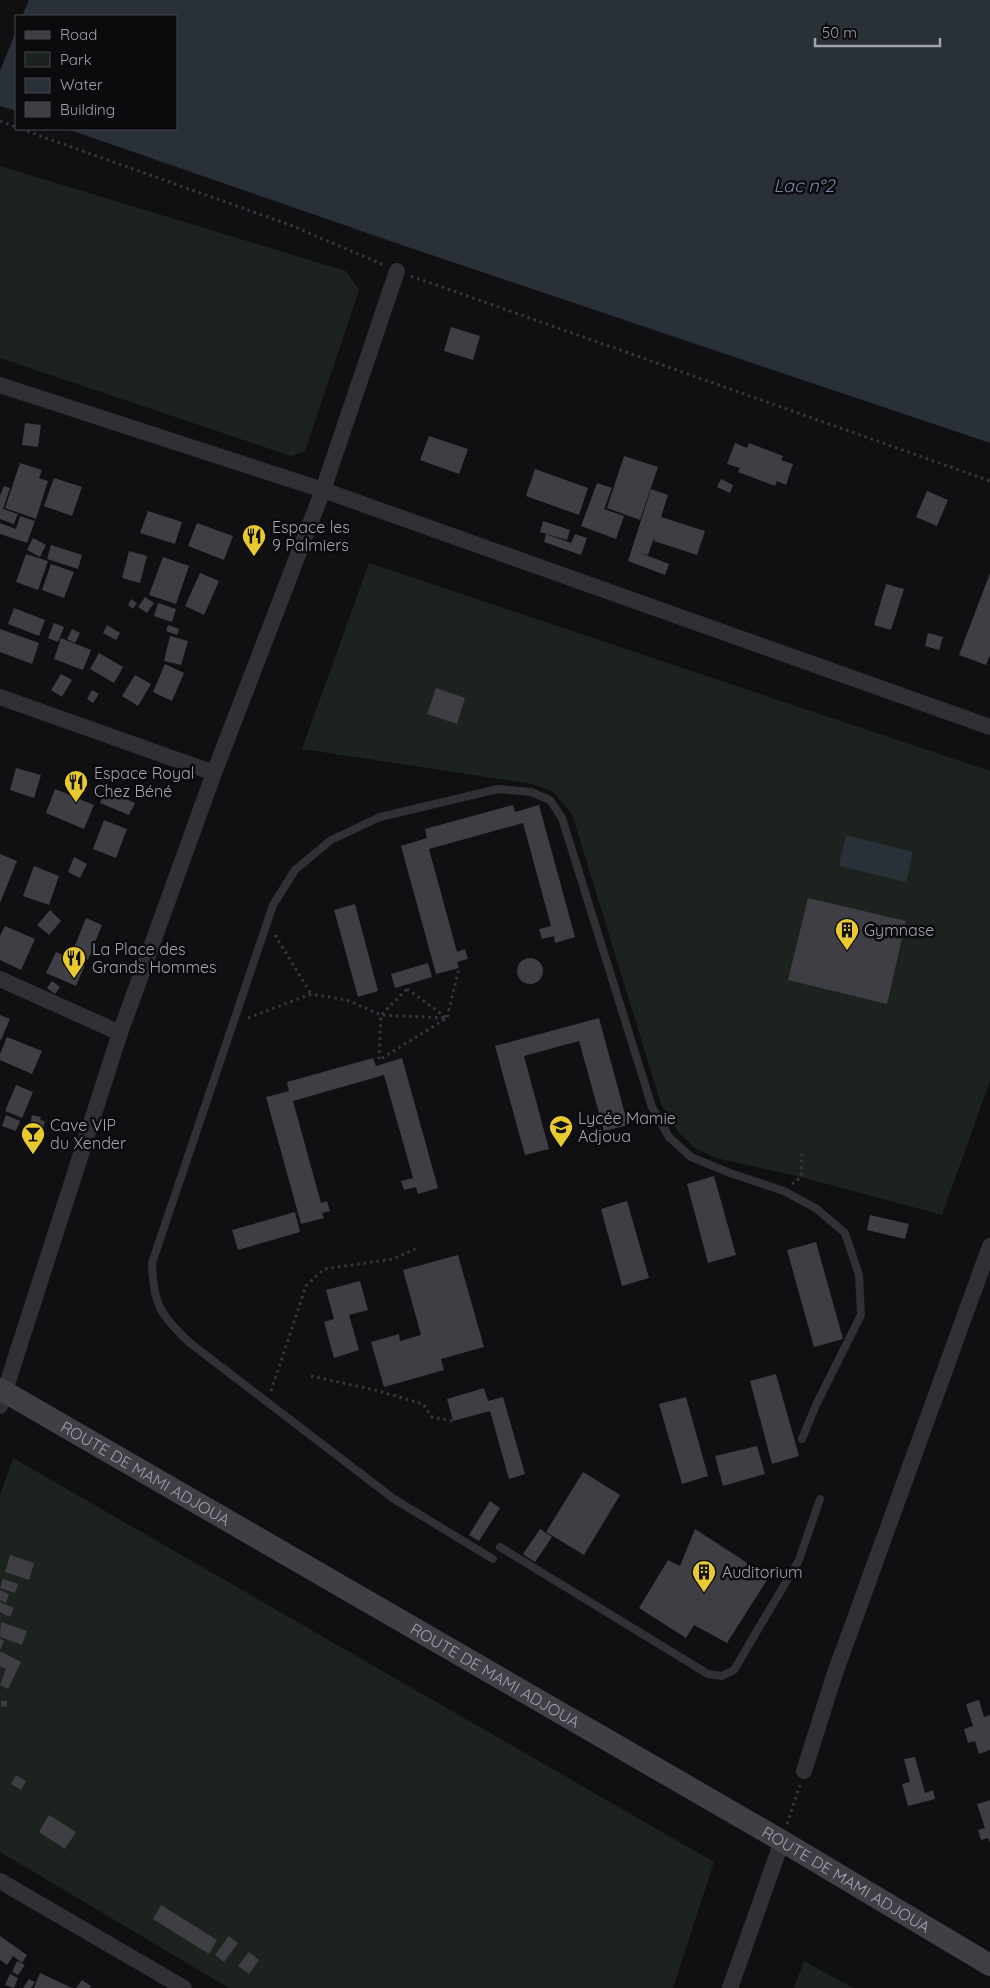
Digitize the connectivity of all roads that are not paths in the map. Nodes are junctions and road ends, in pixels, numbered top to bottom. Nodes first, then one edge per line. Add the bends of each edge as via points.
1 (398, 271) road end
2 (0, 384) edge
3 (323, 490) junction
4 (0, 697) edge
5 (990, 726) edge
6 (214, 773) junction
7 (0, 979) edge
8 (120, 1033) junction
9 (990, 1246) edge
10 (2, 1396) edge
11 (802, 1439) dead end
12 (820, 1499) dead end
13 (500, 1547) dead end
14 (493, 1559) dead end
15 (804, 1771) road end
16 (782, 1841) junction
17 (0, 1881) edge
18 (990, 1965) edge
19 (184, 1988) edge
20 (730, 1988) edge

1 - 3 street
2 - 3 street
3 - 5 street
3 - 6 street
4 - 6 street
6 - 8 street
7 - 8 street
8 - 10 street
9 - 15 street via 834,1676
10 - 16 street, ROUTE DE MAMI ADJOUA
11 - 14 lane via 861,1314 859,1275 846,1233 818,1209 784,1191 691,1157 669,1137 652,1107 562,818 550,800 531,792 498,789 380,817 331,840 295,870 274,905 152,1263 153,1284 158,1306 168,1323 190,1342 394,1499
12 - 13 lane via 799,1560 734,1670 722,1676 708,1674
16 - 18 street, ROUTE DE MAMI ADJOUA
16 - 20 street
17 - 19 street

